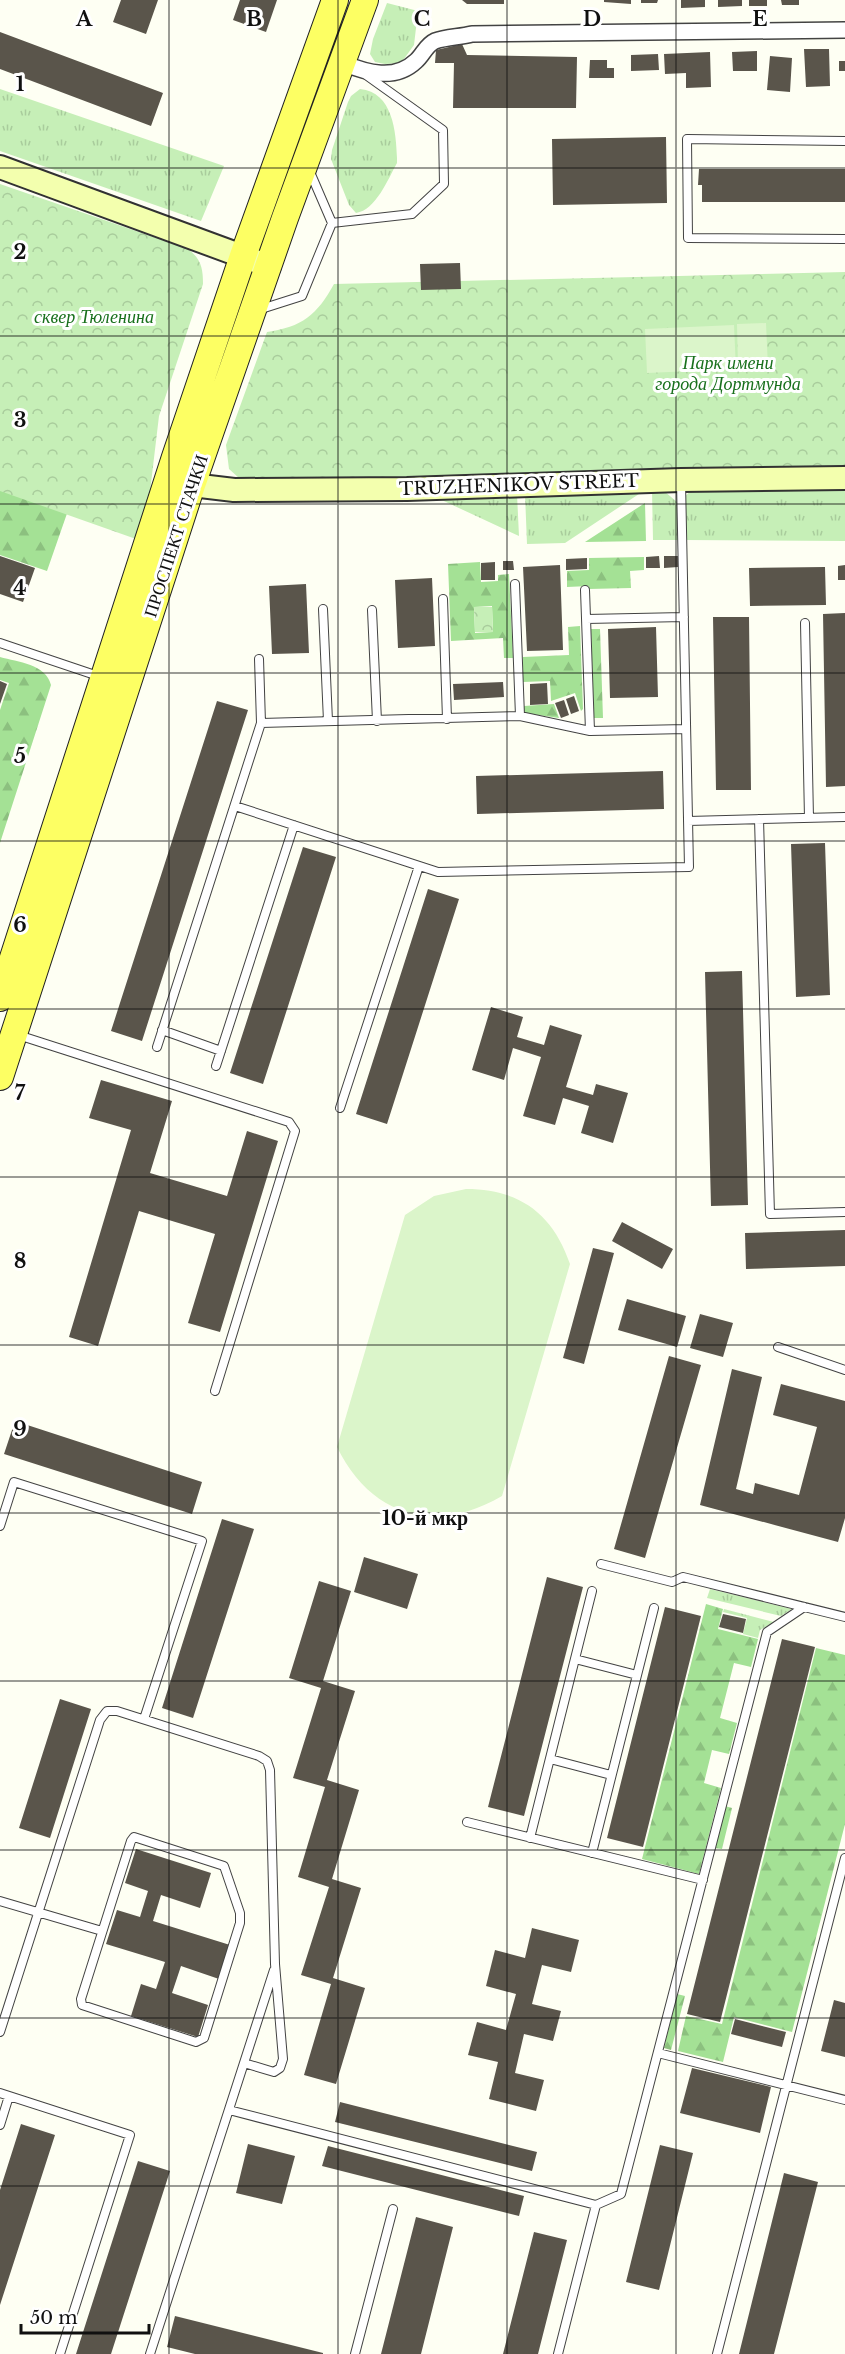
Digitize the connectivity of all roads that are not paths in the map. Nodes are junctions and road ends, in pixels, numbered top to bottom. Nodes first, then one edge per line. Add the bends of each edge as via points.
1 (335, 0) edge
2 (365, 0) edge
3 (845, 30) edge
4 (350, 66) junction
5 (845, 141) edge
6 (306, 162) junction
7 (0, 167) edge
8 (332, 223) junction
9 (845, 239) edge
10 (243, 256) junction
11 (269, 266) junction
12 (254, 311) junction
13 (175, 457) junction
14 (845, 478) edge
15 (681, 480) junction
16 (192, 485) junction
17 (515, 584) dead end
18 (585, 590) dead end
19 (443, 599) dead end
20 (323, 609) dead end
21 (372, 610) dead end
22 (684, 617) junction
23 (586, 619) junction
24 (805, 623) dead end
25 (0, 643) edge
26 (259, 659) dead end
27 (104, 678) junction
28 (520, 716) junction
29 (447, 719) junction
30 (327, 721) junction
31 (377, 721) junction
32 (261, 723) junction
33 (686, 729) junction
34 (590, 731) junction
35 (235, 806) junction
36 (845, 817) edge
37 (809, 818) junction
38 (759, 819) junction
39 (688, 821) junction
40 (294, 825) junction
41 (419, 866) junction
42 (0, 998) edge
43 (162, 1030) junction
44 (14, 1034) junction
45 (157, 1047) dead end
46 (221, 1051) junction
47 (216, 1066) dead end
48 (0, 1077) edge
49 (340, 1108) dead end
50 (845, 1212) edge
51 (778, 1347) dead end
52 (845, 1370) edge
53 (215, 1391) dead end
54 (0, 1526) edge
55 (601, 1564) dead end
56 (592, 1592) dead end
57 (804, 1607) junction
58 (654, 1608) dead end
59 (845, 1617) edge
60 (575, 1659) junction
61 (636, 1675) junction
62 (144, 1719) junction
63 (550, 1759) junction
64 (611, 1775) junction
65 (467, 1822) dead end
66 (530, 1838) junction
67 (592, 1853) junction
68 (845, 1858) edge
69 (703, 1880) junction
70 (0, 1901) edge
71 (39, 1912) junction
72 (102, 1931) junction
73 (276, 1964) junction
74 (0, 2032) edge
75 (658, 2054) junction
76 (244, 2063) junction
77 (786, 2085) junction
78 (0, 2093) edge
79 (9, 2096) junction
80 (845, 2100) edge
81 (229, 2110) junction
82 (0, 2125) edge
83 (596, 2205) junction
84 (393, 2209) dead end
85 (60, 2354) edge
86 (150, 2354) edge
87 (355, 2354) edge
88 (558, 2354) edge
89 (717, 2354) edge

1 - 10 main road, ПРОСПЕКТ СТАЧКИ
2 - 4 main road, ПРОСПЕКТ СТАЧКИ
3 - 4 street via 472,34 434,42 401,72 387,74
4 - 6 main road, ПРОСПЕКТ СТАЧКИ
4 - 8 lane via 443,130 444,184 412,214
5 - 9 lane via 687,139 688,238
6 - 8 lane
6 - 11 main road, ПРОСПЕКТ СТАЧКИ
7 - 10 main road
8 - 12 lane via 302,296
10 - 11 main road
10 - 13 main road, ПРОСПЕКТ СТАЧКИ
11 - 12 main road, ПРОСПЕКТ СТАЧКИ
12 - 16 main road, ПРОСПЕКТ СТАЧКИ
13 - 16 main road
13 - 27 main road, ПРОСПЕКТ СТАЧКИ
14 - 15 main road, TRUZHENIKOV STREET
15 - 16 main road, TRUZHENIKOV STREET via 395,489 234,490
15 - 22 lane
16 - 44 main road, ПРОСПЕКТ СТАЧКИ
17 - 28 lane
18 - 23 lane
19 - 29 lane
20 - 30 lane
21 - 31 lane
22 - 23 lane
22 - 33 lane
23 - 34 lane
24 - 37 lane
25 - 27 lane
26 - 32 lane
27 - 42 main road, ПРОСПЕКТ СТАЧКИ
28 - 29 lane
28 - 34 lane
29 - 31 lane
30 - 31 lane
30 - 32 lane
32 - 35 lane
33 - 34 lane
33 - 39 lane
35 - 40 lane
35 - 43 lane
36 - 37 lane
37 - 38 lane
38 - 39 lane
38 - 50 lane via 770,1214
39 - 41 lane via 689,867 438,872
40 - 41 lane
40 - 46 lane
41 - 49 lane
43 - 45 lane
43 - 46 lane
44 - 48 main road, ПРОСПЕКТ СТАЧКИ
44 - 53 lane via 289,1122 295,1131
46 - 47 lane
51 - 52 lane
54 - 62 lane via 14,1482 202,1541
55 - 57 lane via 672,1582 683,1577
56 - 60 lane
57 - 59 lane
57 - 69 lane via 766,1632
58 - 61 lane
60 - 61 lane
60 - 63 lane
61 - 64 lane
62 - 71 lane via 117,1711 107,1712 100,1720
62 - 73 lane via 267,1761
63 - 64 lane
63 - 66 lane
64 - 67 lane
65 - 66 lane
66 - 67 lane
67 - 69 lane
68 - 77 lane
69 - 75 lane
70 - 71 lane
71 - 72 lane
71 - 74 lane
72 - 72 lane via 134,1837 224,1866 241,1918 200,2042 82,2005
73 - 76 lane
73 - 76 lane via 283,2059 274,2072
75 - 77 lane
75 - 83 lane via 621,2194
76 - 81 lane
77 - 80 lane
77 - 89 lane
78 - 79 lane
79 - 82 lane
79 - 85 lane via 130,2135
81 - 83 lane
81 - 86 lane
83 - 88 lane
84 - 87 lane

